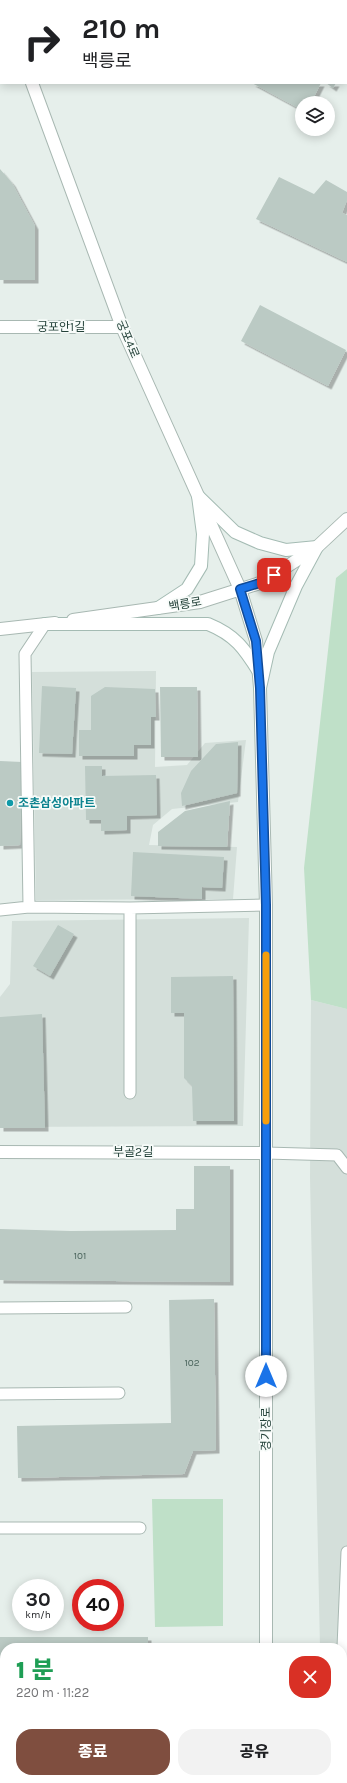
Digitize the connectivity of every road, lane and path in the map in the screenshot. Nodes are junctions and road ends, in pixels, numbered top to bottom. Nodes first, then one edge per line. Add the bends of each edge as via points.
1 (32, 84) edge
2 (0, 327) edge
3 (122, 327) junction
4 (198, 496) junction
5 (347, 519) edge
6 (317, 547) junction
7 (240, 589) junction
8 (158, 608) junction
9 (45, 624) junction
10 (0, 629) edge
11 (259, 672) junction
12 (260, 688) junction
13 (266, 905) junction
14 (29, 907) junction
15 (130, 908) junction
16 (0, 910) edge
17 (130, 1093) dead end
18 (0, 1152) edge
19 (266, 1153) junction
20 (347, 1168) edge
21 (126, 1307) dead end
22 (0, 1308) edge
23 (119, 1393) dead end
24 (0, 1394) edge
25 (0, 1528) edge
26 (140, 1528) dead end
27 (347, 1552) edge
28 (266, 1643) edge
29 (343, 1643) edge

1 - 3 street, 궁포4로
2 - 3 street, 궁포안1길
3 - 4 street, 궁포4로
4 - 6 street via 235,532 286,550
4 - 7 street, 궁포4로
4 - 8 street via 203,534 201,566 187,589
5 - 6 street, 백릉로
6 - 7 street, 백릉로 via 263,582
6 - 12 street via 296,586 273,639
7 - 8 street, 백릉로 via 200,602
7 - 11 street, 경기장로 via 256,641
8 - 9 street, 백릉로
9 - 10 street, 백릉로
9 - 11 street via 208,624 223,630 244,648
9 - 14 lane via 25,654
11 - 12 street, 경기장로
12 - 13 street, 경기장로
13 - 15 lane
13 - 19 street, 경기장로
14 - 15 lane
14 - 16 lane
15 - 17 lane
18 - 19 street, 부골2길
19 - 20 lane via 338,1155
19 - 28 street, 경기장로
21 - 22 lane
23 - 24 lane
25 - 26 lane
27 - 29 lane

